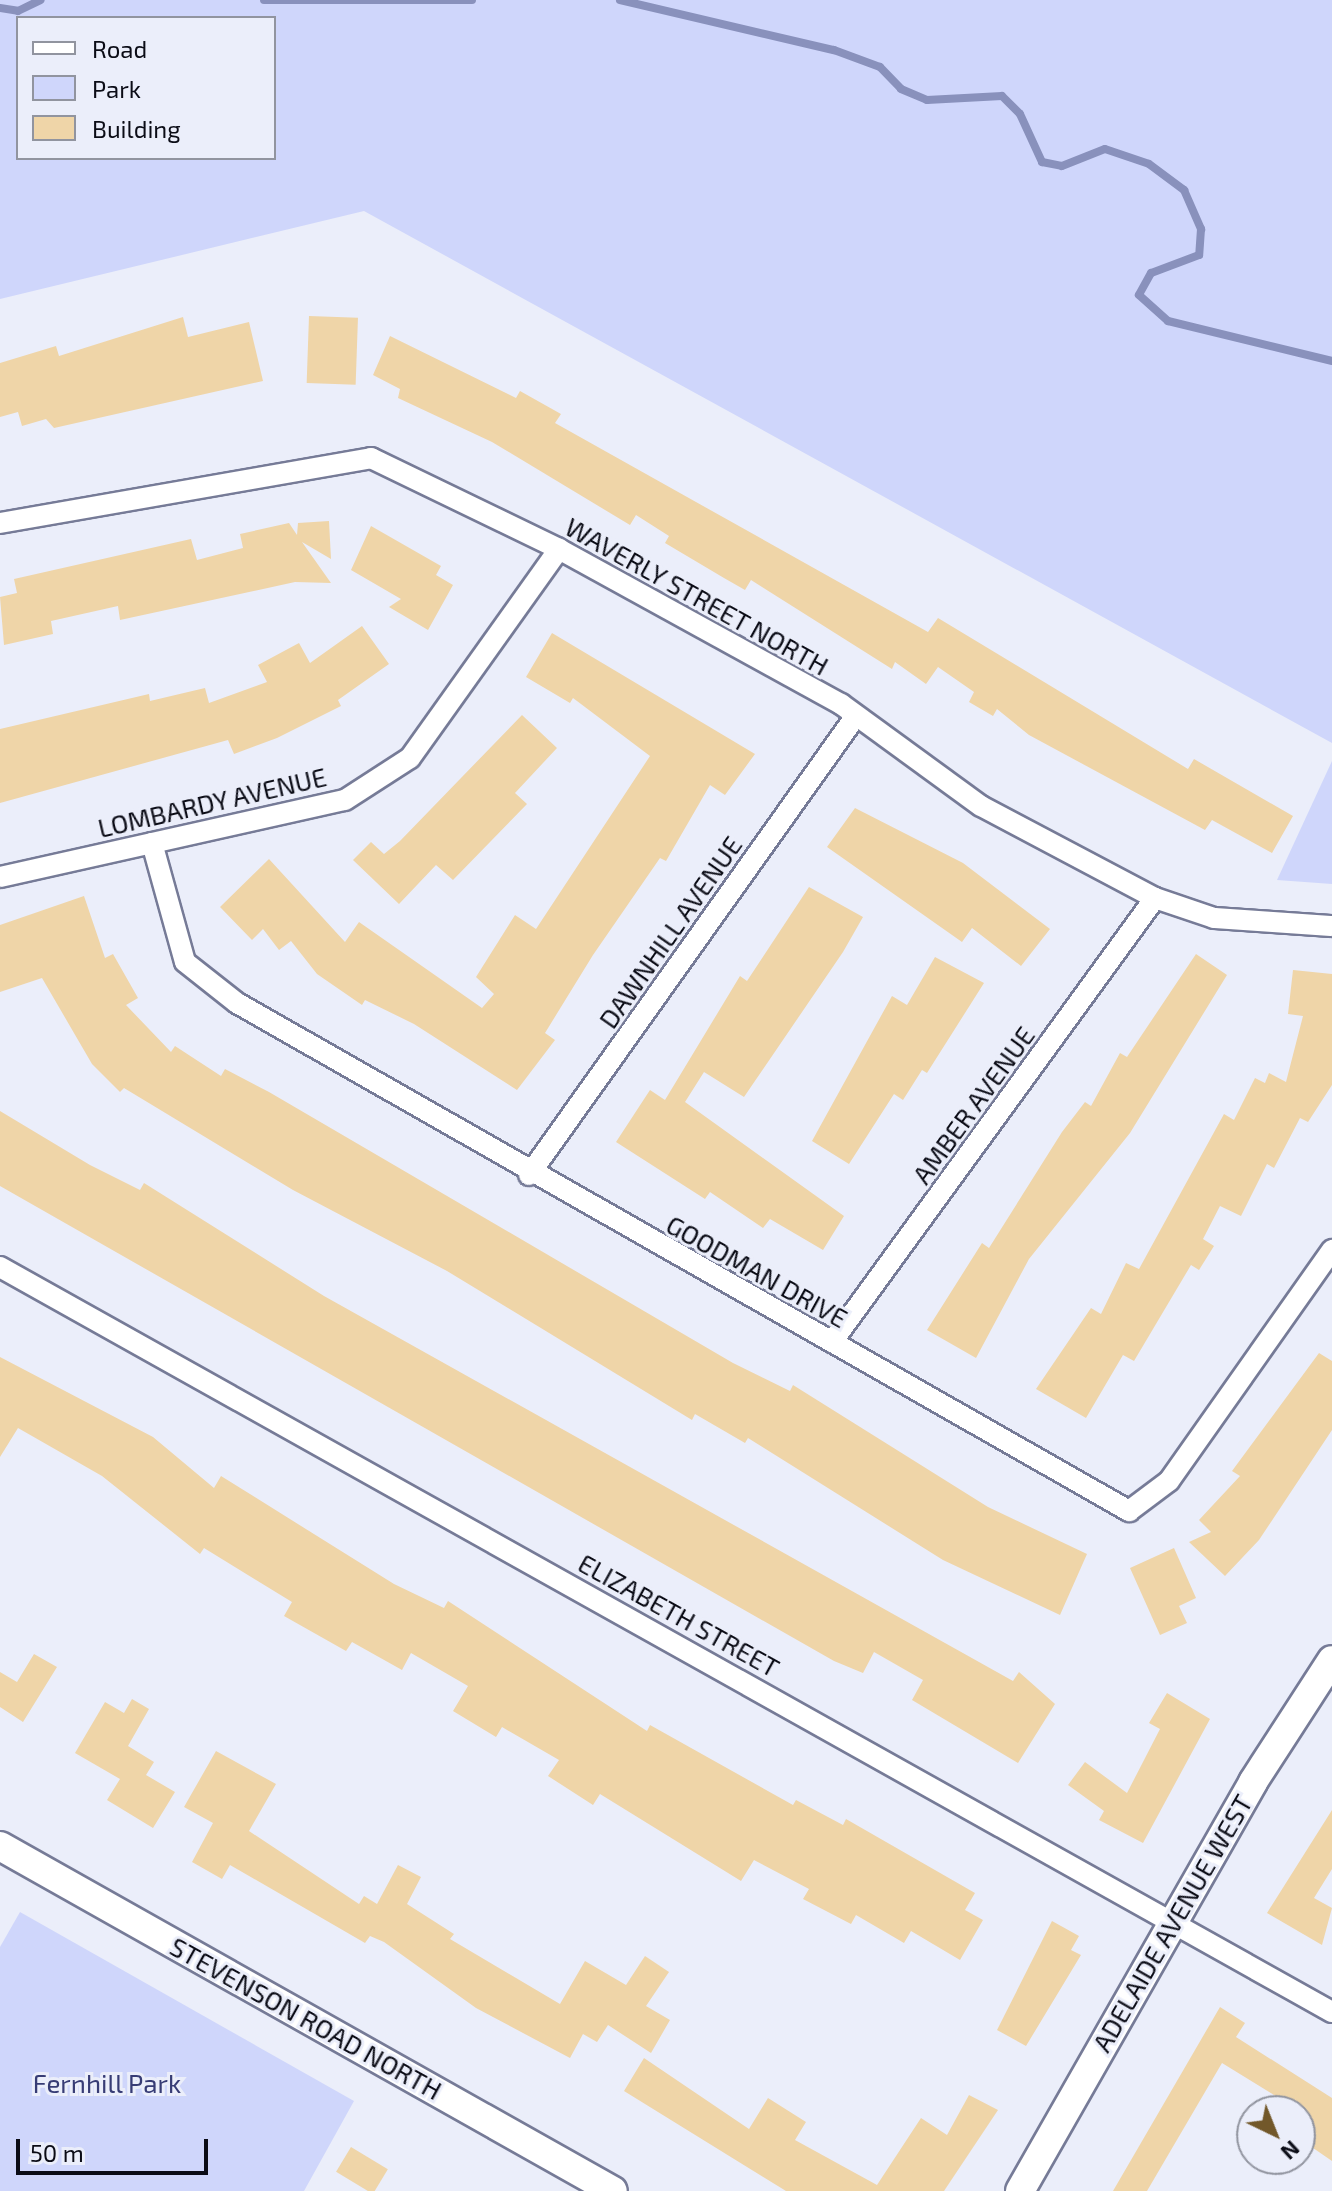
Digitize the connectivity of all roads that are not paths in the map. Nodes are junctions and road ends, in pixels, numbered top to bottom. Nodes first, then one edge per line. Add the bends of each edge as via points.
1 (0, 523) edge
2 (559, 549) junction
3 (853, 720) junction
4 (152, 843) junction
5 (0, 877) edge
6 (1155, 898) junction
7 (1332, 926) edge
8 (529, 1175) junction
9 (1332, 1250) edge
10 (0, 1267) edge
11 (832, 1342) junction
12 (1332, 1660) edge
13 (0, 1846) edge
14 (1174, 1921) junction
15 (1332, 2012) edge
16 (601, 2188) edge
17 (1020, 2191) edge

1 - 2 street, WAVERLY STREET NORTH via 371,458
2 - 3 street, WAVERLY STREET NORTH via 841,704
2 - 4 street, LOMBARDY AVENUE via 410,758 345,800
3 - 6 street, WAVERLY STREET NORTH via 981,806
3 - 8 street, DAWNHILL AVENUE
4 - 5 street, LOMBARDY AVENUE
4 - 8 street, GOODMAN DRIVE via 185,962 237,1003
6 - 7 street, WAVERLY STREET NORTH via 1214,918
6 - 11 street, AMBER AVENUE
8 - 11 street, GOODMAN DRIVE
9 - 11 street, GOODMAN DRIVE via 1169,1481 1129,1511
10 - 14 street, ELIZABETH STREET
12 - 14 main road, ADELAIDE AVENUE WEST
13 - 16 main road, STEVENSON ROAD NORTH
14 - 15 street, ELIZABETH STREET
14 - 17 main road, ADELAIDE AVENUE WEST

